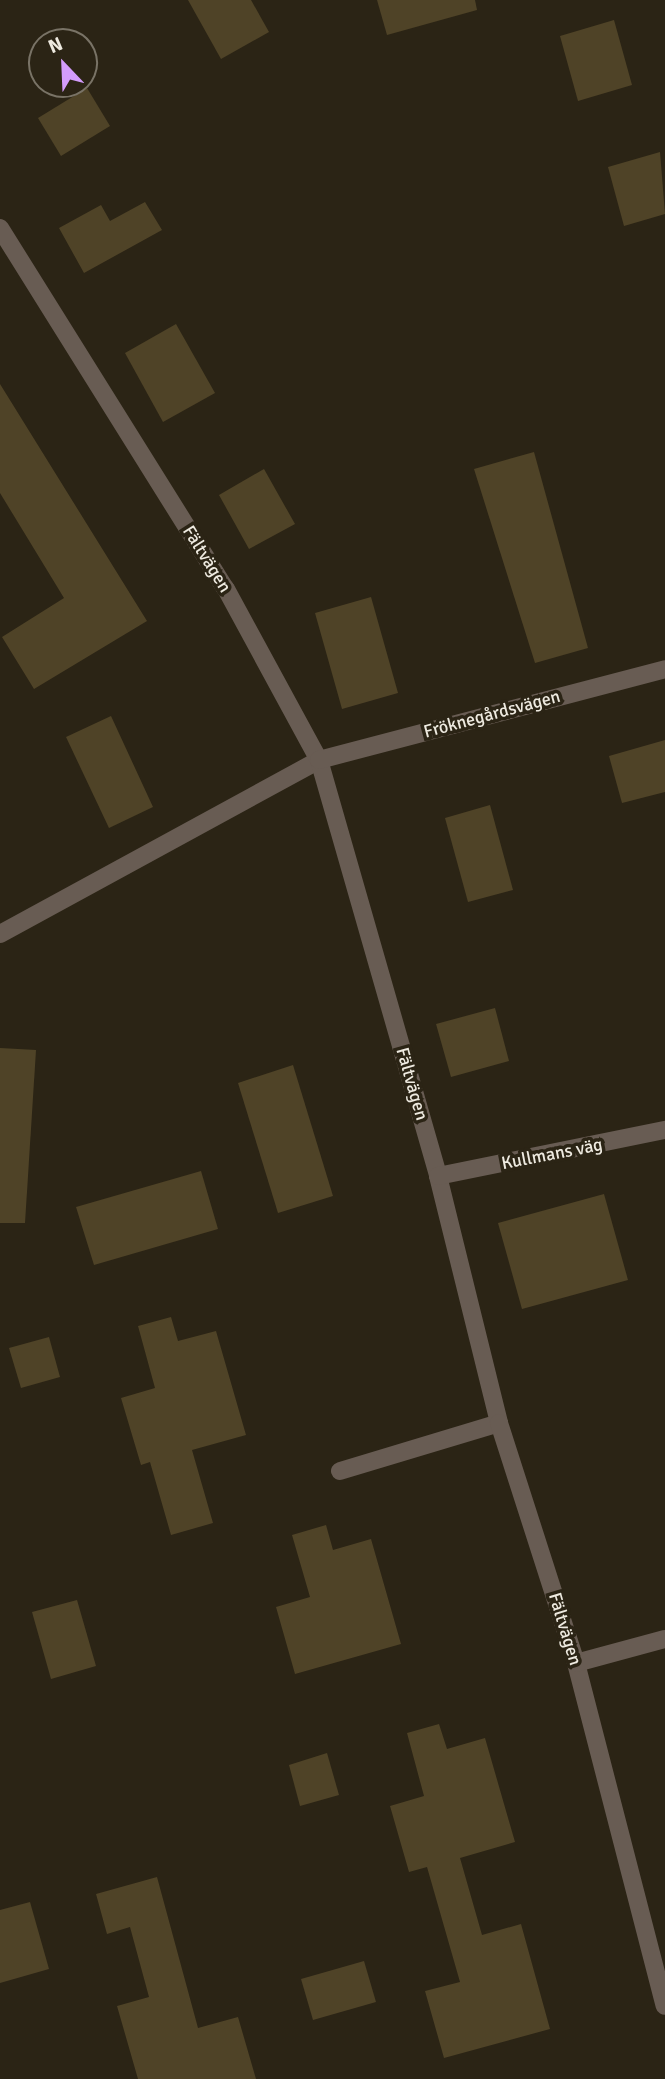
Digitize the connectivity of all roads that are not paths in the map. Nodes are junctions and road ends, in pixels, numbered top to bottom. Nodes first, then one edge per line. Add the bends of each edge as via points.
1 (0, 228) edge
2 (665, 669) edge
3 (319, 760) junction
4 (0, 934) edge
5 (665, 1130) edge
6 (438, 1176) junction
7 (499, 1423) junction
8 (340, 1471) dead end
9 (665, 1639) edge
10 (576, 1663) junction
11 (665, 2006) edge

1 - 3 street, Fältvägen via 226,589
2 - 3 street, Fröknegårdsvägen
3 - 4 street, Fröknegårdsvägen
3 - 6 street, Fältvägen
5 - 6 street, Kullmans väg
6 - 7 street, Fältvägen
7 - 8 street
7 - 10 street, Fältvägen
9 - 10 street
10 - 11 street, Fältvägen

